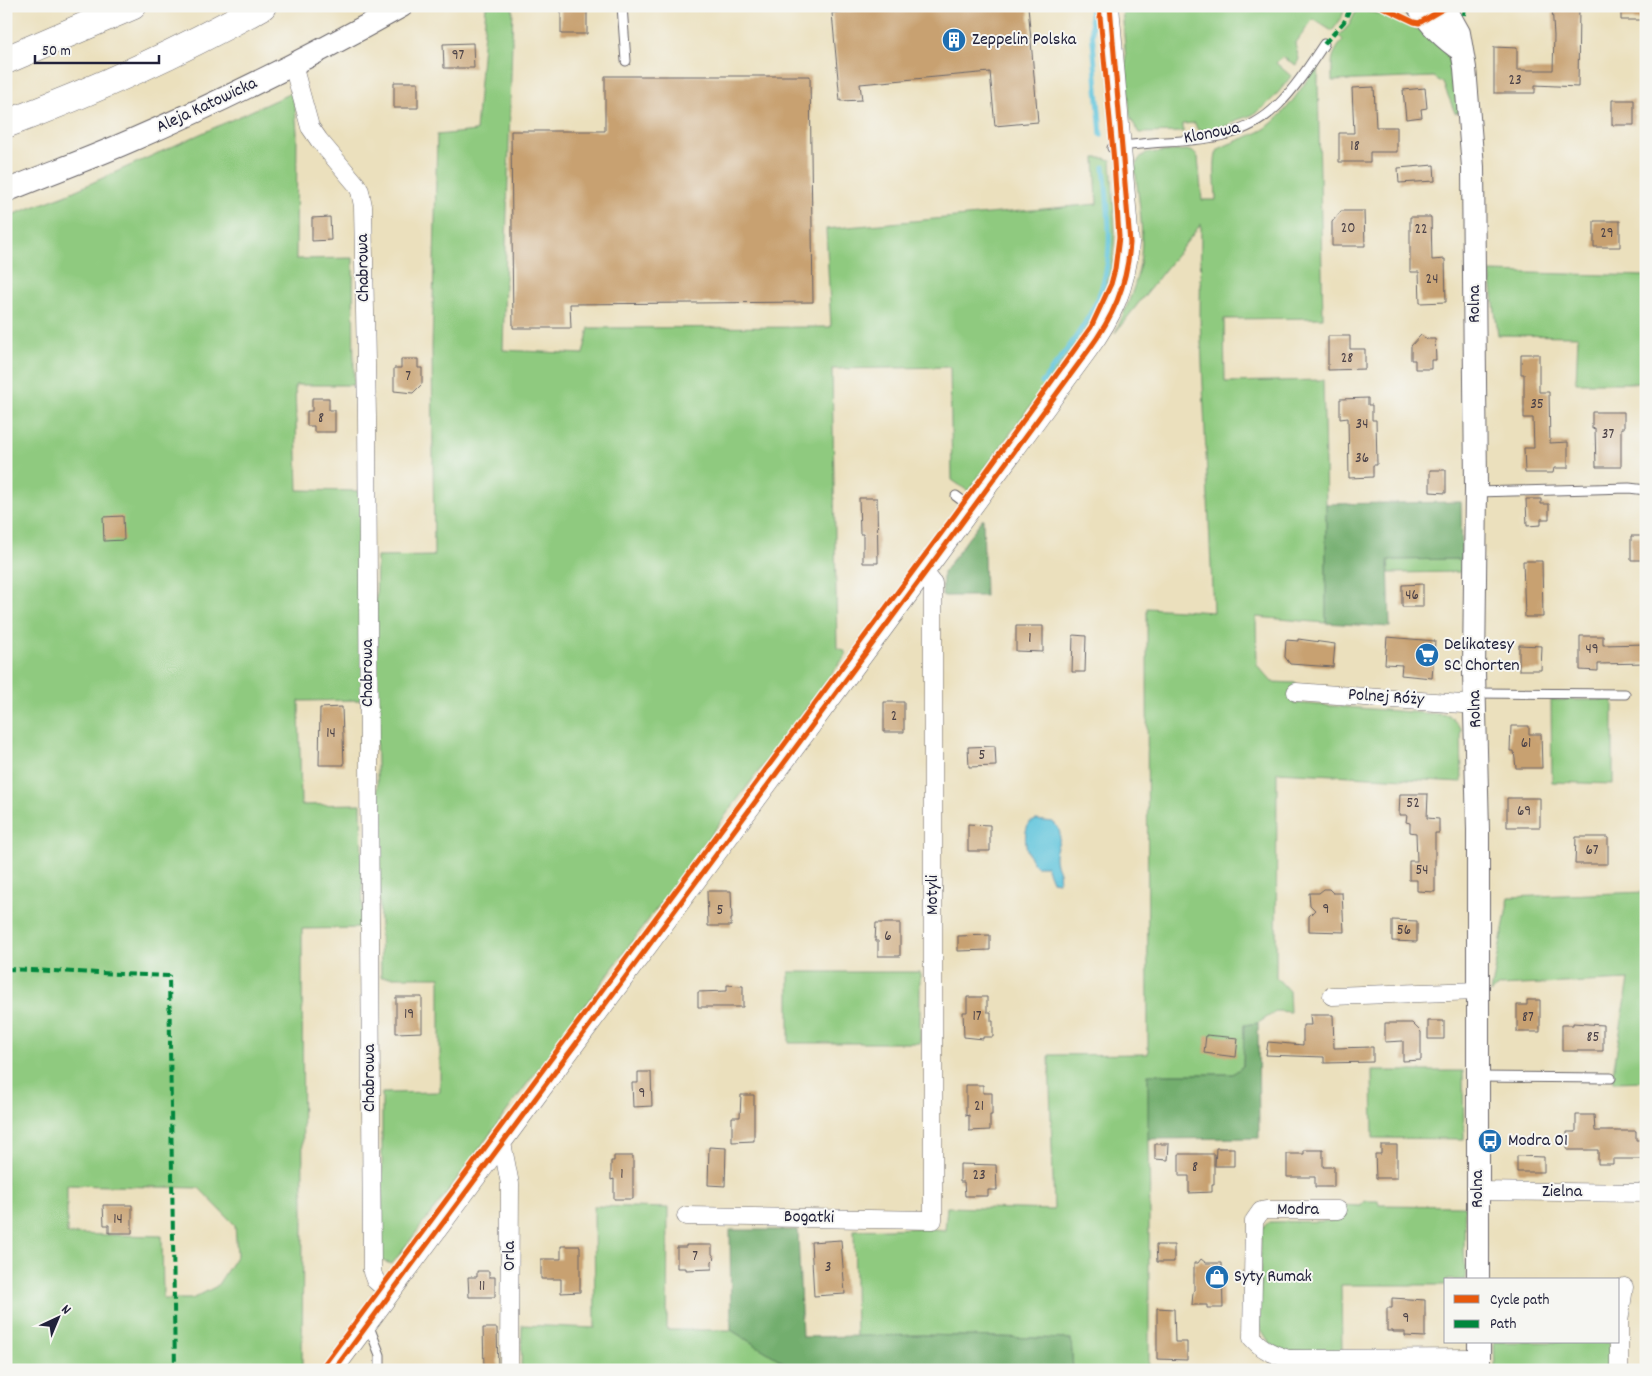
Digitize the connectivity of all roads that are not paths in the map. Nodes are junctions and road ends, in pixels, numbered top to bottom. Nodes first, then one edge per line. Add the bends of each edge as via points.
1 (132, 6) edge
2 (262, 6) edge
3 (402, 6) edge
4 (622, 6) edge
5 (1110, 6) edge
6 (1418, 6) edge
7 (1441, 6) edge
8 (1324, 44) dead end
9 (1462, 50) junction
10 (6, 60) edge
11 (626, 61) dead end
12 (293, 65) junction
13 (6, 124) edge
14 (1118, 147) junction
15 (6, 191) edge
16 (1646, 490) edge
17 (1476, 492) junction
18 (956, 496) dead end
19 (972, 508) junction
20 (925, 573) junction
21 (1296, 692) dead end
22 (1625, 694) dead end
23 (1476, 699) junction
24 (1478, 991) junction
25 (1332, 996) dead end
26 (1478, 1077) junction
27 (1611, 1078) dead end
28 (502, 1143) junction
29 (1478, 1191) junction
30 (1646, 1193) edge
31 (1338, 1210) dead end
32 (686, 1216) dead end
33 (932, 1220) joint
34 (1478, 1278) edge
35 (1624, 1287) dead end
36 (390, 1293) junction
37 (1620, 1315) edge
38 (368, 1324) junction
39 (1619, 1344) edge
40 (1479, 1356) edge
41 (334, 1370) edge
42 (380, 1370) edge
43 (509, 1370) edge
44 (1619, 1370) edge

1 - 10 highway
2 - 13 highway via 132,72
3 - 12 street, Aleja Katowicka
4 - 11 lane
5 - 14 street
6 - 9 street via 1426,19 1450,43
7 - 9 street, Rolna via 1460,33
8 - 14 lane, Klonowa via 1279,105 1250,126 1209,138
9 - 17 street, Rolna via 1474,167
12 - 15 street, Aleja Katowicka via 130,141
12 - 36 street, Chabrowa via 310,127 356,184 363,206 372,1272 375,1280
14 - 19 street via 1130,243 1117,304 1100,334
16 - 17 lane
17 - 23 street, Rolna
18 - 19 lane
19 - 20 street
20 - 28 street
20 - 33 street, Motyli via 933,583
21 - 23 street, Polnej Róży
22 - 23 lane
23 - 24 street, Rolna
24 - 25 street
24 - 26 street, Rolna
26 - 27 lane
26 - 29 street, Rolna
28 - 36 street
28 - 43 street, Orla via 510,1184
29 - 30 street, Zielna
29 - 34 street, Rolna
31 - 40 street, Modra via 1266,1210 1261,1211 1254,1221 1252,1338 1258,1346 1288,1359
32 - 33 street, Bogatki
35 - 37 street
36 - 38 street
38 - 41 street
38 - 42 lane via 380,1355
39 - 44 street

